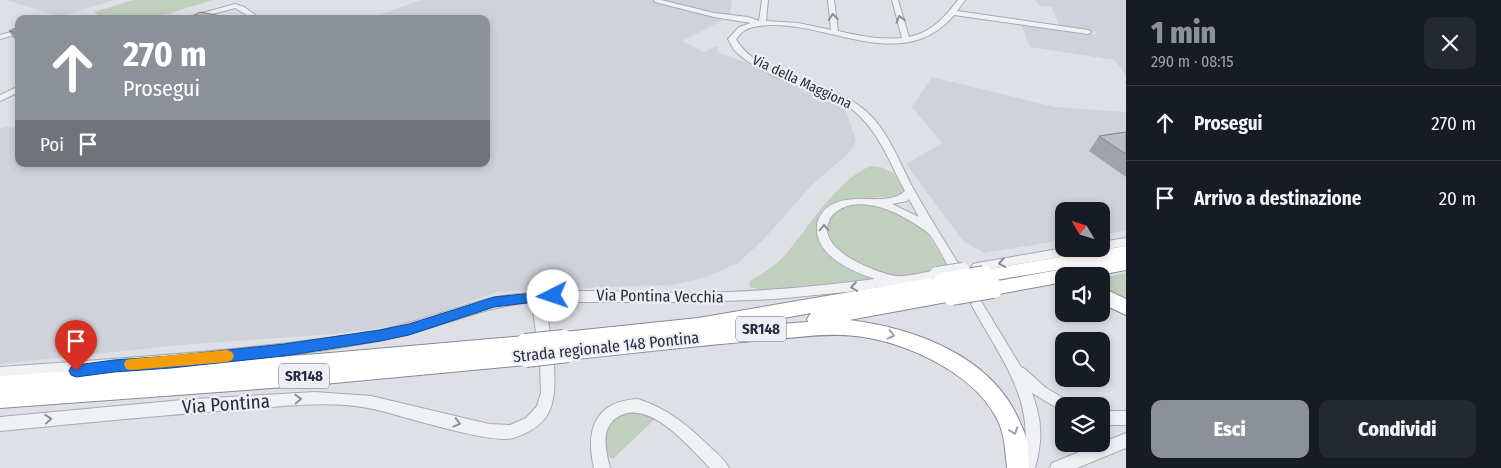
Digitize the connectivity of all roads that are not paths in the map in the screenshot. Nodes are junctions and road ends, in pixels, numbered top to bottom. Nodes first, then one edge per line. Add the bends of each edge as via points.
1 (765, 0) edge
2 (831, 0) edge
3 (895, 0) edge
4 (962, 0) edge
5 (657, 1) edge
6 (952, 12) junction
7 (200, 15) edge
8 (252, 15) edge
9 (759, 23) junction
10 (1088, 32) dead end
11 (15, 33) edge
12 (835, 34) junction
13 (0, 37) edge
14 (906, 39) junction
15 (15, 90) edge
16 (0, 98) edge
17 (910, 192) junction
18 (872, 202) junction
19 (933, 231) junction
20 (1110, 249) edge
21 (1124, 253) edge
22 (1055, 254) edge
23 (1025, 259) junction
24 (953, 266) dead end
25 (991, 279) junction
26 (901, 280) junction
27 (1055, 283) edge
28 (944, 284) junction
29 (538, 297) junction
30 (1110, 299) edge
31 (977, 304) dead end
32 (1126, 308) edge
33 (543, 333) dead end
34 (703, 337) junction
35 (566, 346) junction
36 (525, 350) junction
37 (547, 364) dead end
38 (1012, 364) junction
39 (114, 366) junction
40 (0, 373) edge
41 (0, 384) edge
42 (82, 393) junction
43 (0, 399) edge
44 (1055, 401) edge
45 (0, 409) edge
46 (1110, 418) edge
47 (1126, 418) edge
48 (0, 424) edge
49 (1126, 440) edge
50 (602, 468) edge
51 (722, 468) edge
52 (1018, 468) edge
53 (1027, 468) edge
54 (1058, 468) edge

1 - 9 street
12 -> 2 street
14 -> 3 street
4 - 6 street, Via della Maggiona
5 - 9 street
6 - 10 street
6 - 14 street, Via della Maggiona via 932,31
7 - 8 street via 237,6
9 - 12 street, Via della Maggiona via 780,22
9 - 17 street, Via della Maggiona via 735,33 732,39 735,46 771,70 840,98 862,111
11 - 13 street
12 - 14 street, Via della Maggiona via 872,41
15 - 16 street
17 - 18 street via 899,200
17 - 19 street, Via della Maggiona
18 - 19 street via 902,212
26 -> 18 street via 876,276 846,262 829,247 823,235 824,219 835,208 847,203
19 - 24 street, Via della Maggiona
20 - 21 street
21 - 23 highway
21 - 25 highway, Strada regionale 148 Pontina / SR148
21 - 25 highway, Strada regionale 148 Pontina / SR148
22 - 23 street, Via Pontina Vecchia
23 -> 25 street, Via Pontina Vecchia
25 - 27 highway
25 - 28 highway, Strada regionale 148 Pontina / SR148, bridge
25 - 28 street, Via Pontina Vecchia, bridge
26 - 28 street, Via Pontina Vecchia
26 -> 29 street, Via Pontina Vecchia via 790,294 732,297
28 - 34 highway, Strada regionale 148 Pontina / SR148 via 784,325
28 - 35 highway, Strada regionale 148 Pontina / SR148
29 - 33 street
29 - 39 street, Via Pontina Vecchia via 483,305 380,336 284,350
30 - 32 highway
31 - 38 street
34 - 35 highway, Strada regionale 148 Pontina / SR148
34 -> 52 highway via 841,327 907,340 966,372 995,398 1016,434
35 - 36 highway, Strada regionale 148 Pontina / SR148, bridge
36 - 41 highway
36 - 42 highway, Strada regionale 148 Pontina / SR148 via 294,377
48 -> 37 street, Via Pontina via 315,398 371,402 503,433 525,427 541,414 548,393
38 - 44 street via 1041,392
38 - 53 street via 1027,397 1032,420 1032,446
39 - 40 street, Via Pontina Vecchia
39 - 41 highway
42 - 43 highway
42 - 45 highway
46 - 47 street
49 - 54 street
50 - 51 street via 597,434 602,422 616,409 637,405 663,414

